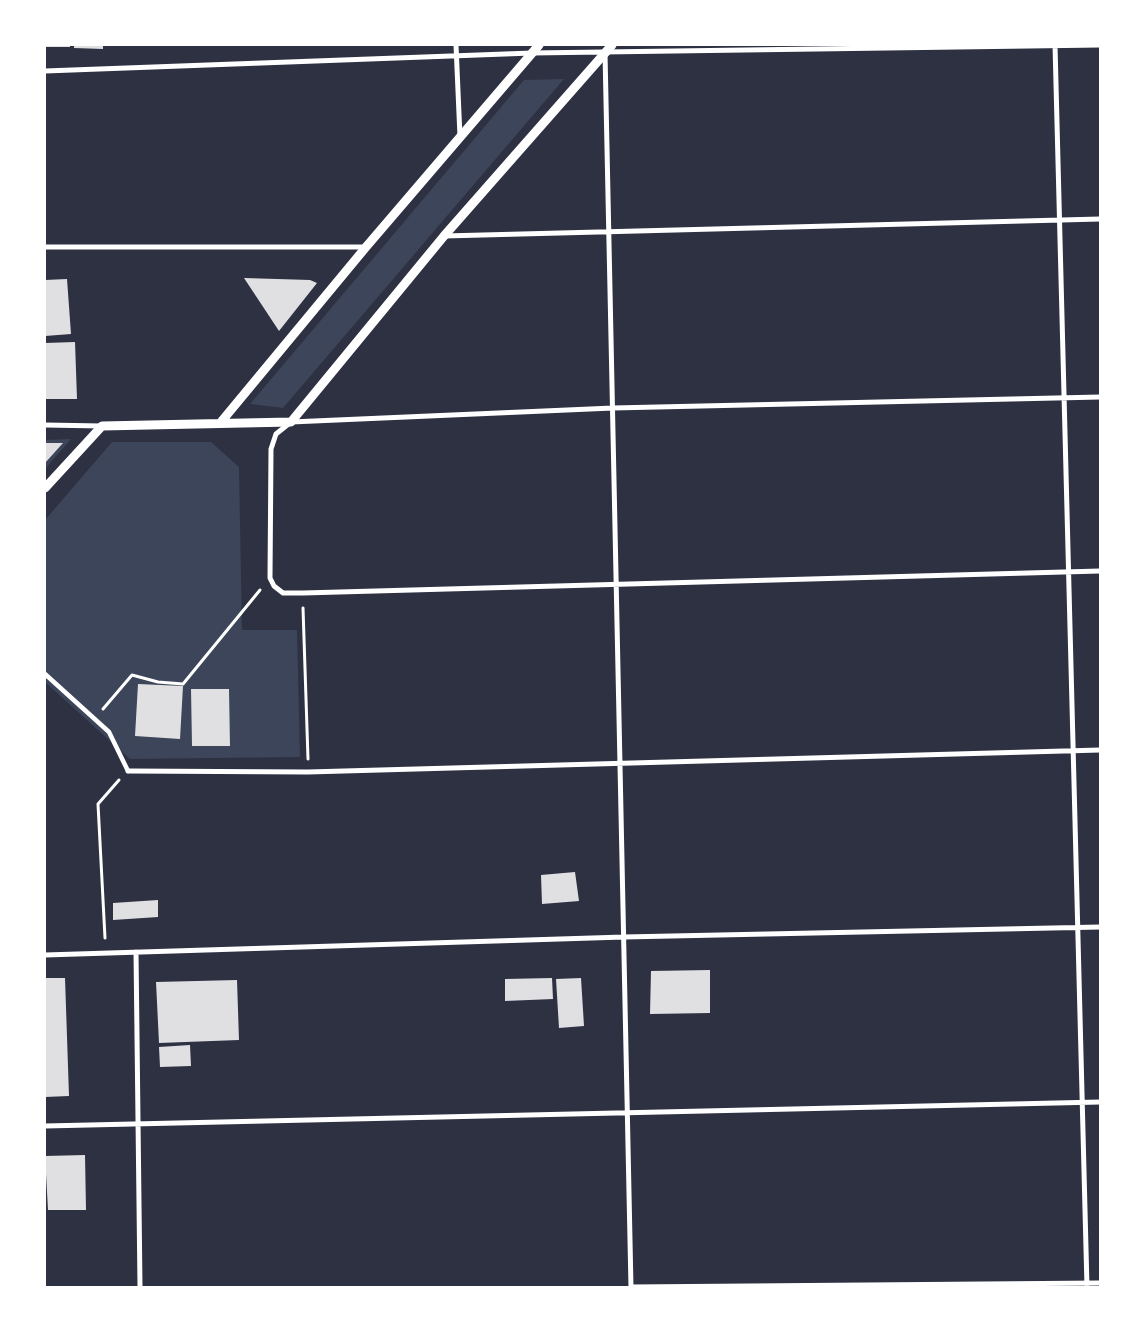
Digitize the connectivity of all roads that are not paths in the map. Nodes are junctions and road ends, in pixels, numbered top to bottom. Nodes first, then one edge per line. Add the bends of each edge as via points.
1 (456, 45) edge
2 (539, 45) edge
3 (612, 45) edge
4 (1100, 45) edge
5 (1055, 46) edge
6 (532, 52) junction
7 (605, 53) junction
8 (456, 54) junction
9 (45, 71) edge
10 (460, 139) junction
11 (1100, 219) edge
12 (1060, 220) junction
13 (609, 230) junction
14 (444, 236) junction
15 (45, 247) edge
16 (366, 247) junction
17 (1100, 397) edge
18 (1064, 398) junction
19 (613, 408) junction
20 (221, 422) junction
21 (291, 422) junction
22 (45, 425) edge
23 (102, 426) junction
24 (45, 488) edge
25 (1100, 571) edge
26 (1069, 572) junction
27 (617, 583) junction
28 (45, 674) edge
29 (1100, 750) edge
30 (1073, 751) junction
31 (620, 762) junction
32 (128, 770) joint
33 (1100, 927) edge
34 (1078, 928) junction
35 (624, 937) junction
36 (136, 952) junction
37 (45, 955) edge
38 (1082, 1102) junction
39 (1100, 1102) edge
40 (628, 1114) junction
41 (138, 1123) junction
42 (45, 1126) edge
43 (1100, 1283) edge
44 (1087, 1285) edge
45 (140, 1287) edge
46 (631, 1287) edge

1 - 8 street
2 - 6 street
3 - 7 street
4 - 5 street
5 - 7 street
5 - 12 street
6 - 7 street
6 - 8 street
6 - 10 street
7 - 13 street
7 - 14 street
8 - 9 street
8 - 10 street
10 - 16 street
11 - 12 street
12 - 13 street
12 - 18 street
13 - 14 street
13 - 19 street
14 - 21 street
15 - 16 street
16 - 20 street
17 - 18 street
18 - 19 street
18 - 26 street
19 - 21 street
19 - 27 street
20 - 21 street
20 - 23 street
21 - 27 street via 276,434 271,448 270,578 282,593
22 - 23 street
23 - 24 street
25 - 26 street
26 - 27 street
26 - 30 street
27 - 31 street
28 - 32 street via 109,732
29 - 30 street
30 - 31 street
30 - 34 street
31 - 32 street via 308,772
31 - 35 street
33 - 34 street
34 - 35 street
34 - 38 street
35 - 36 street
35 - 40 street
36 - 37 street
36 - 41 street
38 - 39 street
38 - 40 street
38 - 44 street
40 - 41 street
40 - 46 street
41 - 42 street
41 - 45 street
43 - 44 street
44 - 46 street

